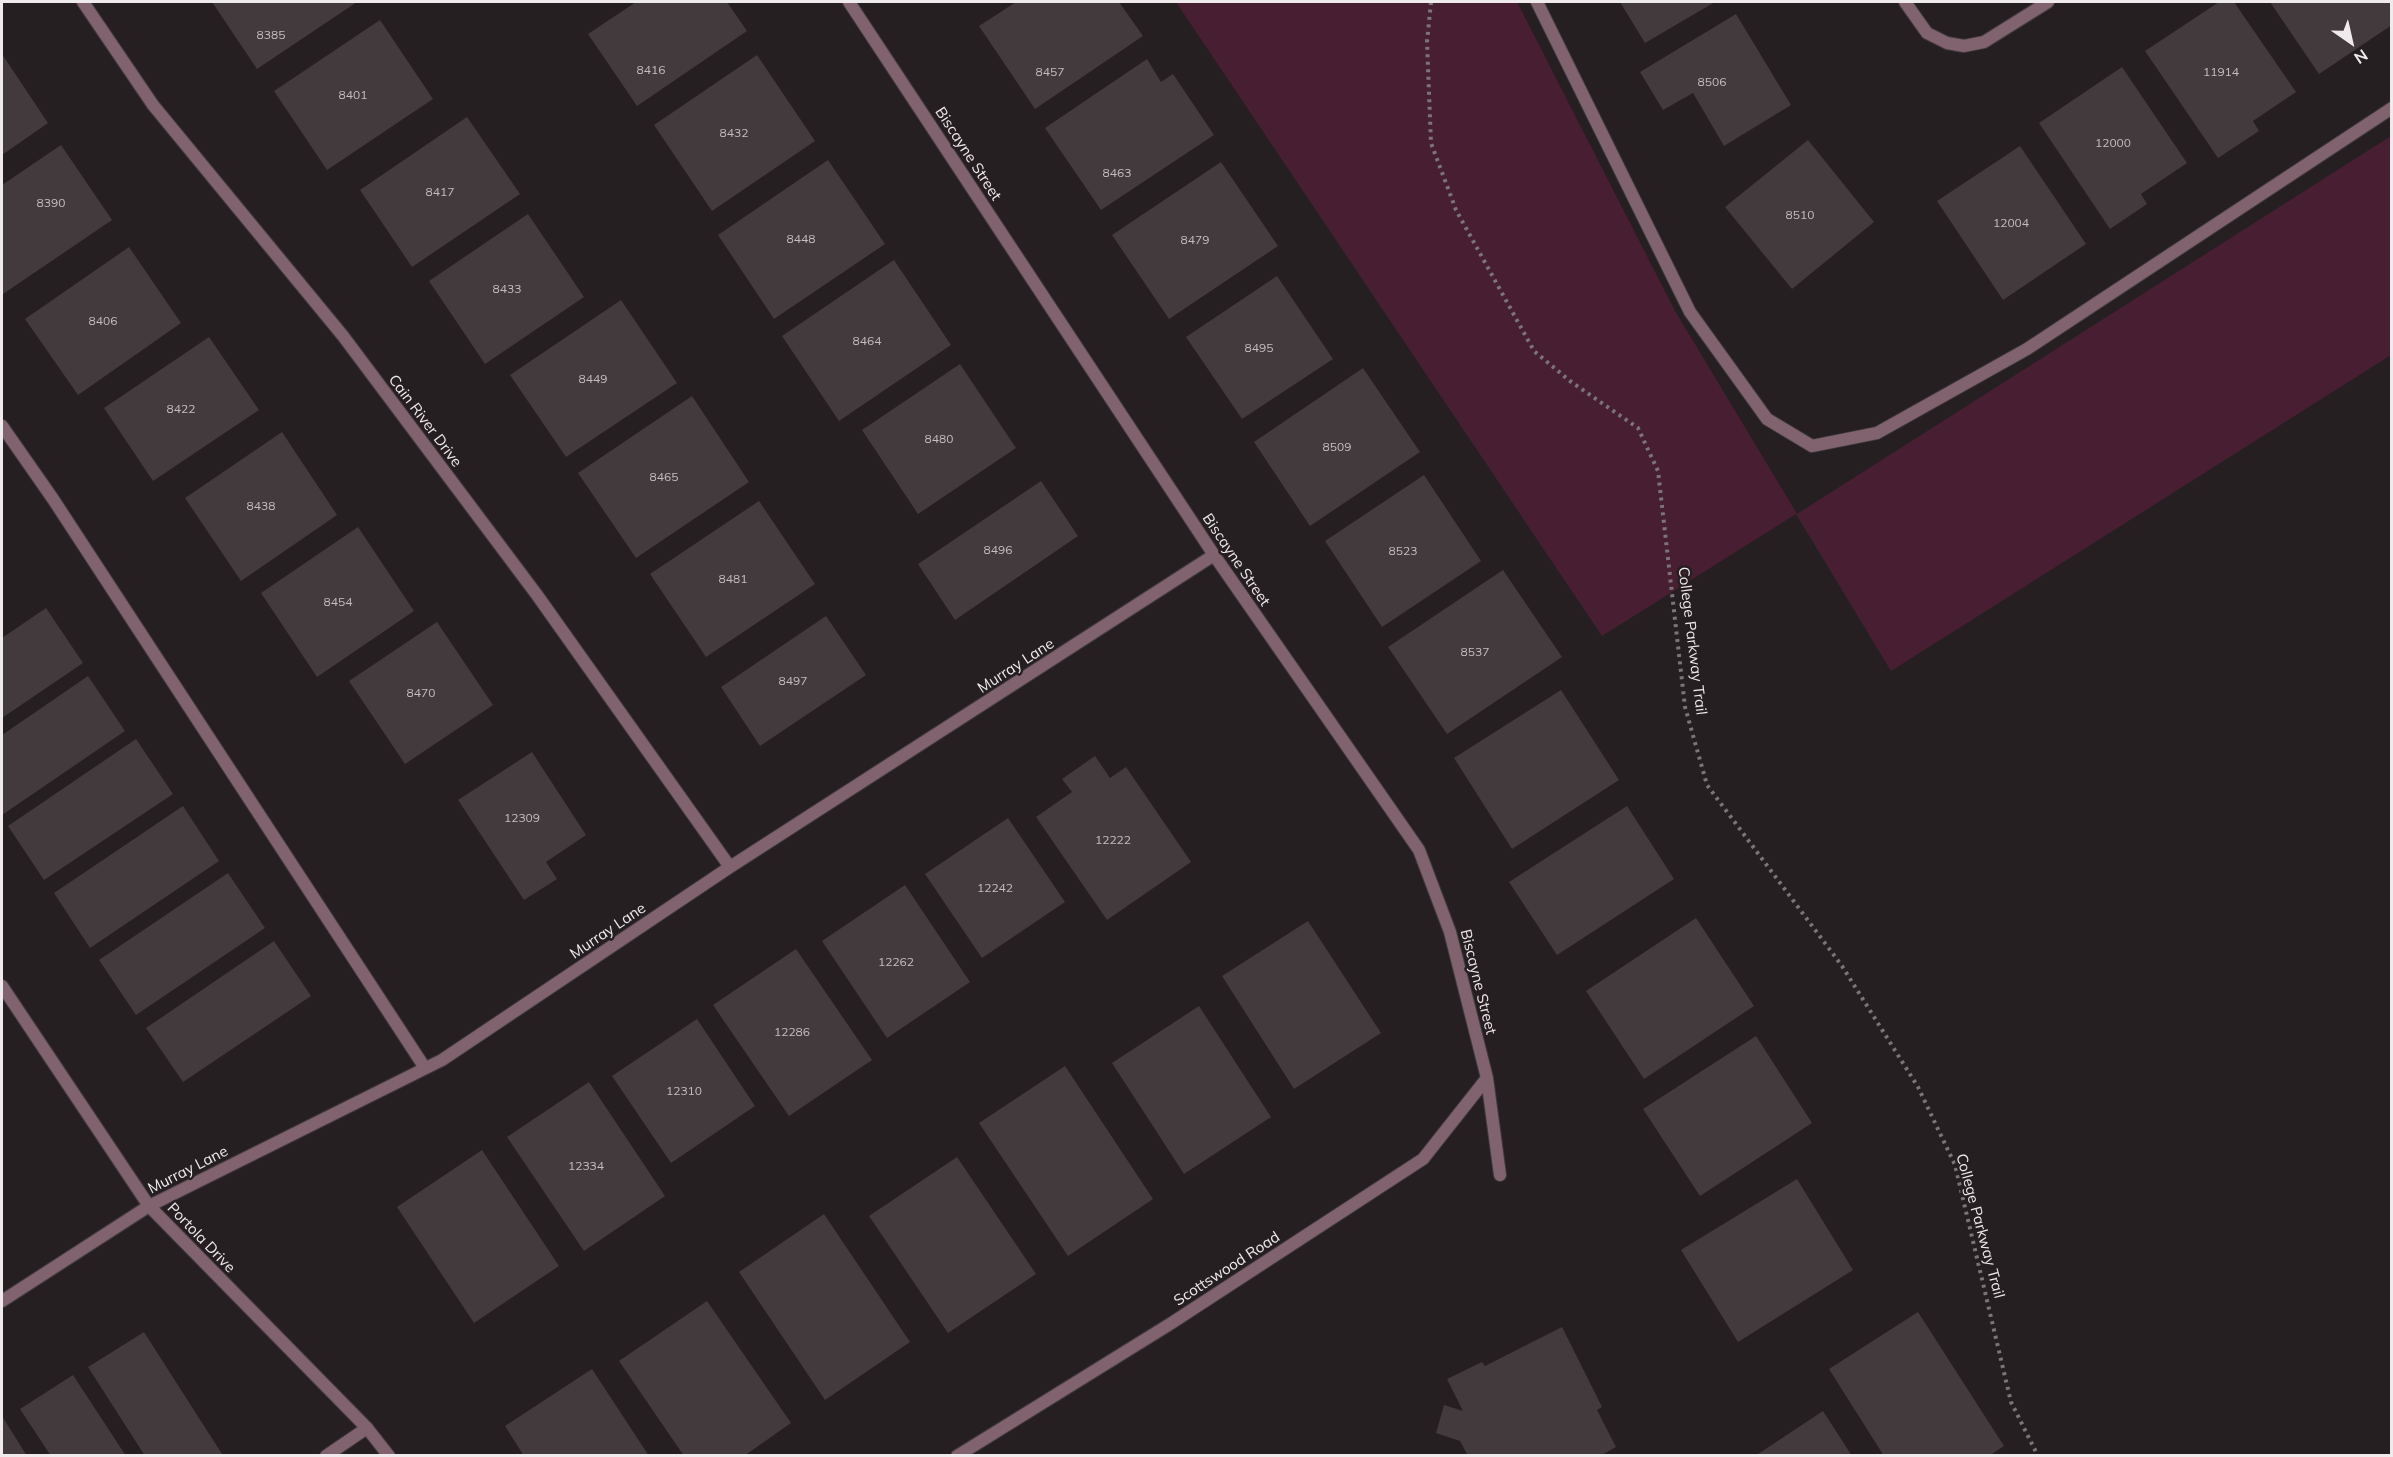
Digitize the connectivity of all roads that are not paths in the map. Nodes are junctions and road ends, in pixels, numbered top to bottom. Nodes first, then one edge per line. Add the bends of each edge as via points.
1 (83, 2) edge
2 (849, 2) edge
3 (1537, 2) edge
4 (1905, 2) edge
5 (2048, 2) edge
6 (2391, 108) edge
7 (2, 426) edge
8 (1214, 555) junction
9 (730, 867) junction
10 (2, 987) edge
11 (425, 1068) junction
12 (1487, 1078) junction
13 (1500, 1175) dead end
14 (149, 1206) junction
15 (2, 1301) edge
16 (367, 1428) junction
17 (326, 1455) edge
18 (389, 1455) edge
19 (957, 1455) edge

1 - 9 street, Cain River Drive via 153,105 343,336 522,576
2 - 8 street, Biscayne Street
3 - 6 street via 1690,312 1767,419 1812,446 1877,433 2027,349
4 - 5 street via 1927,33 1964,46 1984,42
7 - 11 street
8 - 9 street, Murray Lane
8 - 12 street, Biscayne Street via 1419,850 1450,932
9 - 11 street, Murray Lane
10 - 14 street, Portola Drive
11 - 14 street, Murray Lane
12 - 13 street, Biscayne Street
12 - 19 street, Scottswood Road via 1423,1159 1170,1324
14 - 15 street, Murray Lane
14 - 16 street, Portola Drive
16 - 17 street
16 - 18 street, Portola Drive

